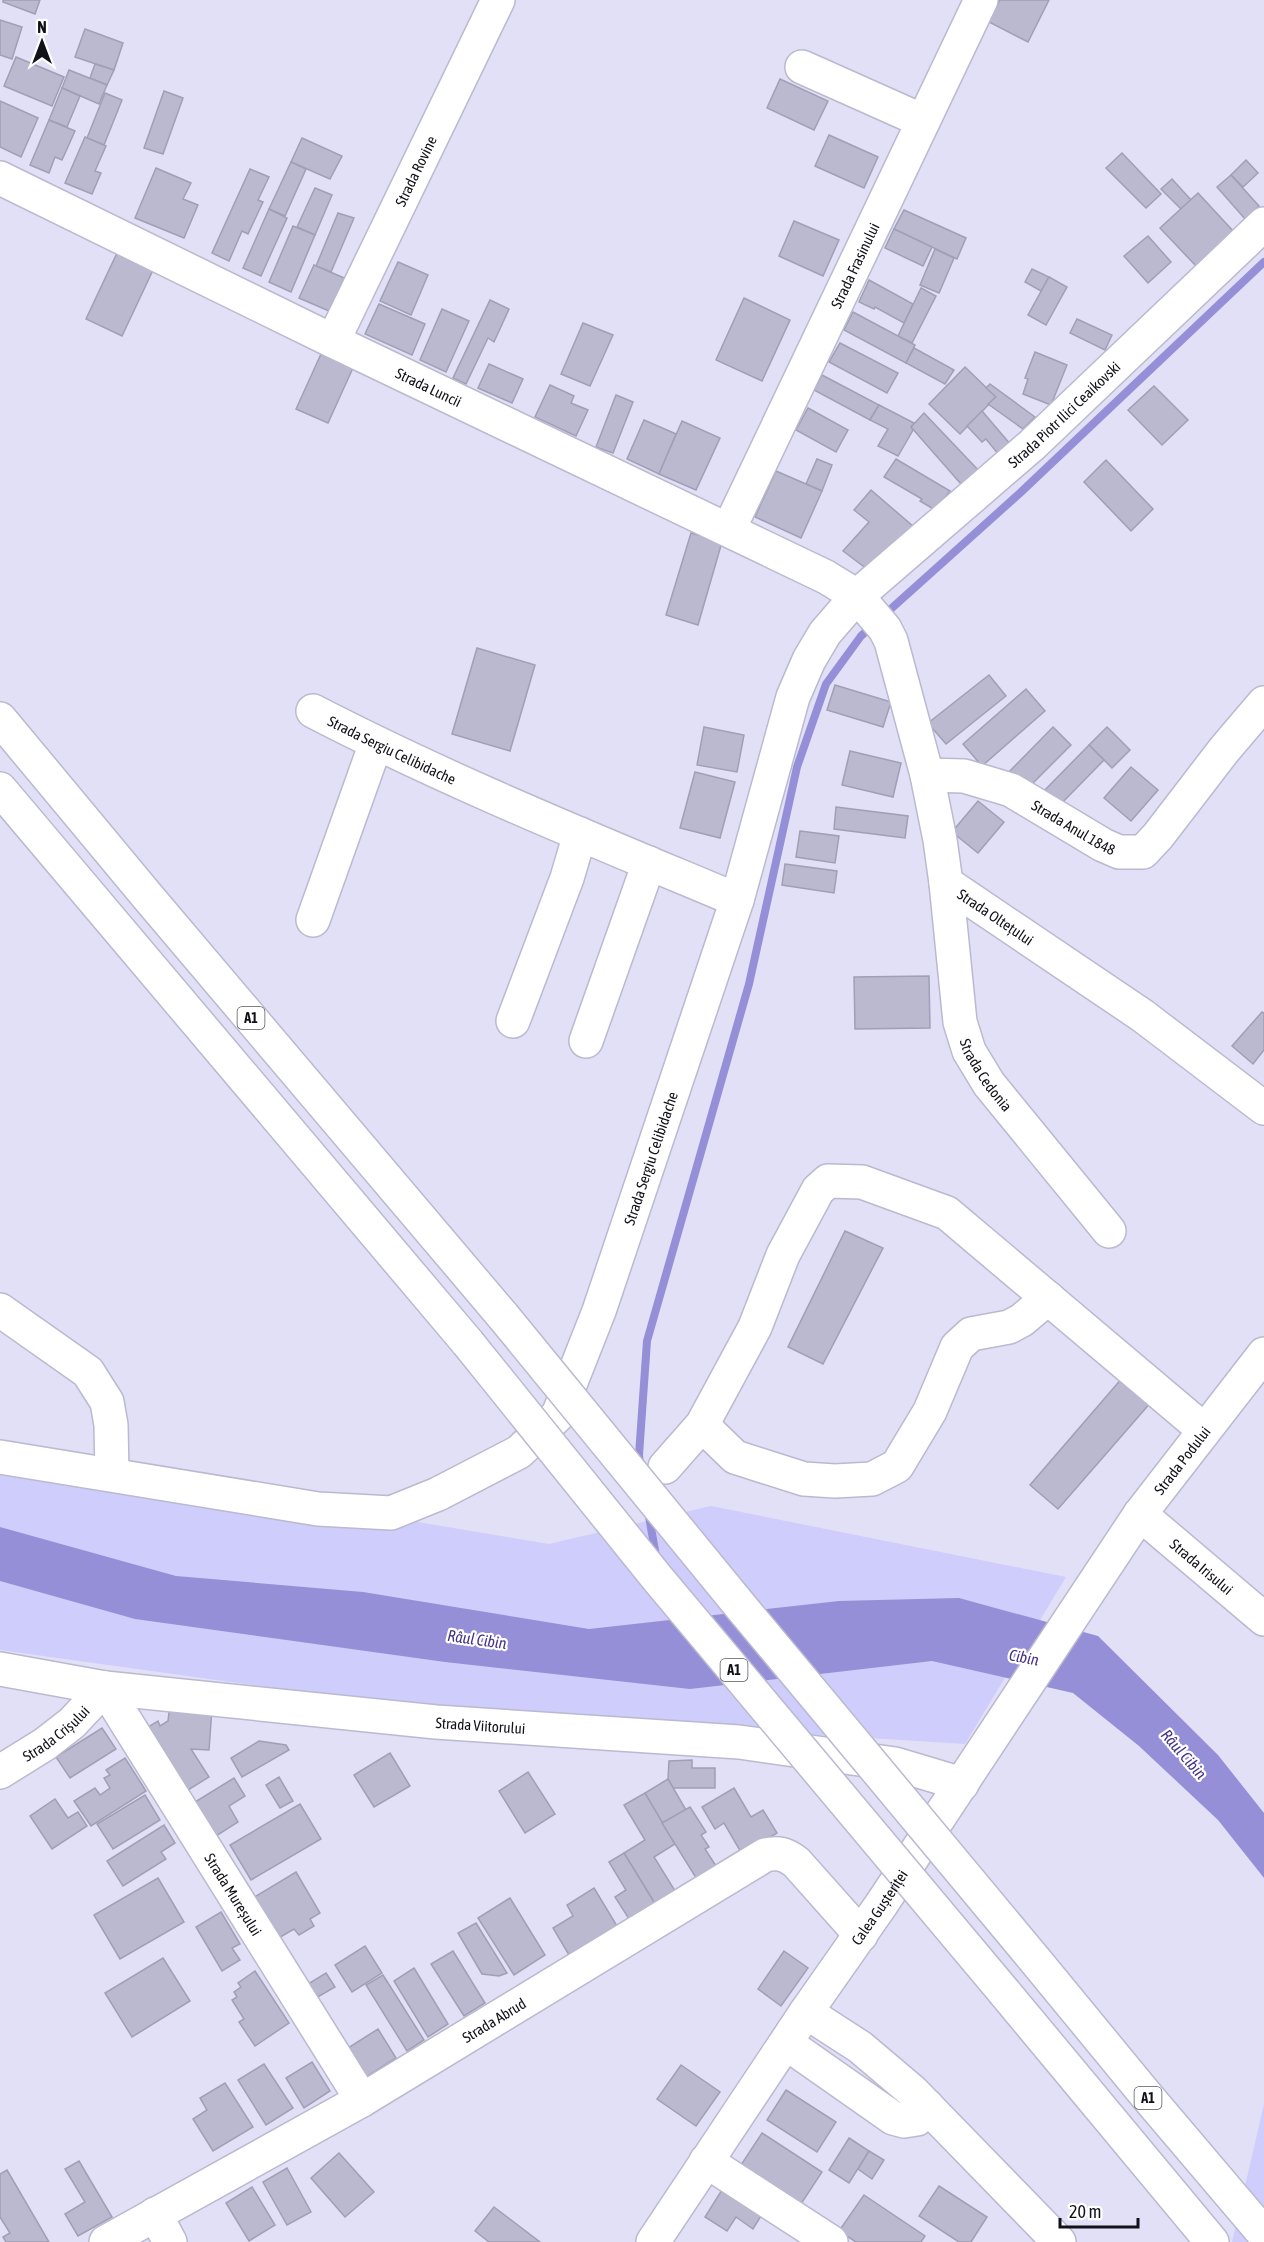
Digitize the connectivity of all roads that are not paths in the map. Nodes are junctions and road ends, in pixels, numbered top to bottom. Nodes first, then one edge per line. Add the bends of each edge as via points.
1 (498, 0) edge
2 (981, 0) edge
3 (802, 67) dead end
4 (923, 121) junction
5 (0, 178) edge
6 (1264, 224) edge
7 (333, 341) junction
8 (729, 529) junction
9 (862, 601) junction
10 (1264, 703) edge
11 (313, 711) dead end
12 (0, 719) edge
13 (376, 744) junction
14 (927, 775) junction
15 (0, 789) edge
16 (580, 834) junction
17 (649, 863) junction
18 (946, 883) junction
19 (737, 900) junction
20 (313, 920) dead end
21 (513, 1021) dead end
22 (586, 1041) dead end
23 (1264, 1108) edge
24 (1109, 1231) dead end
25 (1048, 1298) junction
26 (0, 1310) edge
27 (1264, 1354) edge
28 (702, 1425) junction
29 (1204, 1430) junction
30 (0, 1457) edge
31 (665, 1467) dead end
32 (112, 1474) junction
33 (1140, 1514) junction
34 (1103, 1571) joint
35 (1264, 1619) edge
36 (0, 1669) edge
37 (105, 1688) junction
38 (970, 1771) junction
39 (0, 1772) edge
40 (861, 1935) junction
41 (806, 2012) junction
42 (786, 2043) junction
43 (362, 2100) junction
44 (927, 2106) junction
45 (706, 2161) junction
46 (163, 2228) edge
47 (1264, 2234) edge
48 (106, 2242) edge
49 (653, 2242) edge
50 (831, 2242) edge
51 (1059, 2242) edge
52 (1212, 2242) edge

1 - 7 main road, Strada Rovine
2 - 4 main road, Strada Frasinului
3 - 4 main road
4 - 8 main road, Strada Frasinului
5 - 7 main road, Strada Luncii
6 - 9 main road, Strada Piotr Ilici Ceaikovski
7 - 8 main road, Strada Luncii
8 - 9 main road, Strada Luncii via 826,577
9 - 14 main road, Strada Oltețului via 891,640
9 - 19 main road, Strada Sergiu Celibidache via 825,633 793,697
10 - 14 main road, Strada Anul 1848 via 1143,852 1119,852 1103,845 1011,790 964,776
11 - 13 main road, Strada Sergiu Celibidache
12 - 47 main road, A1, bridge via 503,1316
13 - 16 main road, Strada Sergiu Celibidache
13 - 20 main road
14 - 18 main road, Strada Oltețului
15 - 52 main road, A1, bridge via 396,1256 658,1579
16 - 17 main road, Strada Sergiu Celibidache
16 - 21 main road
17 - 19 main road, Strada Sergiu Celibidache
17 - 22 main road
18 - 23 main road, Strada Oltețului via 1143,1016
18 - 24 main road, Strada Cedonia via 955,988 969,1051 989,1084
19 - 32 main road, Strada Sergiu Celibidache via 599,1311 558,1415 519,1452 438,1494 391,1513 318,1509
25 - 28 main road via 1009,1327 971,1334 957,1347 930,1411 897,1466 872,1479 804,1479 766,1467 735,1457
25 - 28 main road via 947,1213 862,1182 828,1181 818,1190 783,1255 755,1326
25 - 29 main road
26 - 32 main road via 88,1372 106,1402 111,1425
27 - 29 main road, Strada Podului
28 - 31 main road
29 - 33 main road, Strada Podului
30 - 32 main road
33 - 34 main road, Strada Podului
33 - 35 main road, Strada Irisului
34 - 38 main road, Calea Gușteriței
36 - 37 main road, Strada Viitorului
37 - 38 main road, Strada Viitorului via 436,1722 739,1742
37 - 39 main road, Strada Crișului via 72,1723
37 - 43 main road, Strada Mureșului
38 - 40 main road, Calea Gușteriței
40 - 41 main road, Calea Gușteriței
40 - 43 main road, Strada Abrud via 796,1862 776,1852 765,1855
41 - 42 main road, Calea Gușteriței
41 - 44 main road via 860,2047
42 - 44 main road via 893,2118 917,2119
42 - 45 main road, Calea Gușteriței
43 - 46 main road, Strada Abrud
44 - 51 main road
45 - 49 main road, Calea Gușteriței
45 - 50 main road
46 - 48 main road, Strada Abrud

